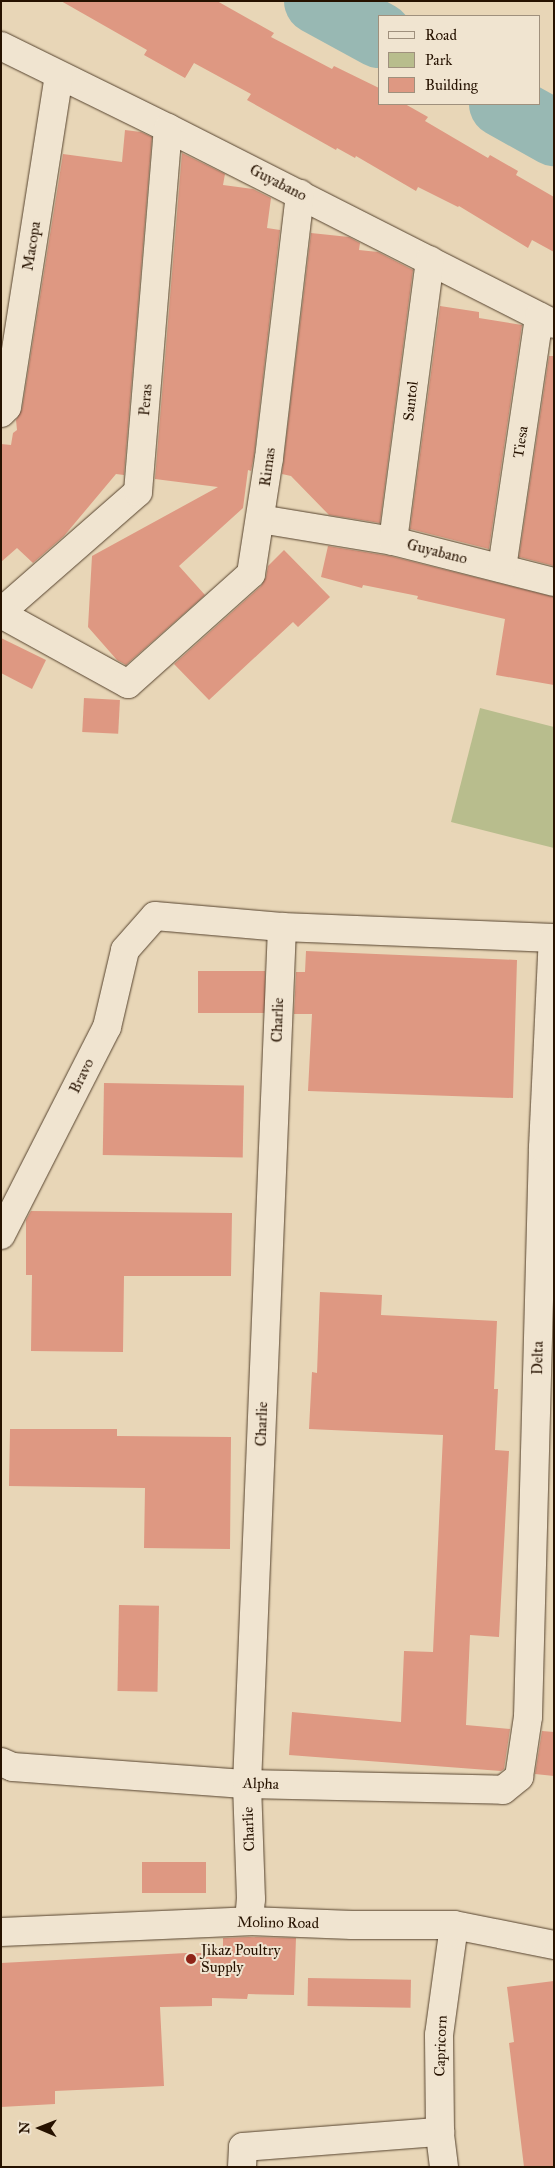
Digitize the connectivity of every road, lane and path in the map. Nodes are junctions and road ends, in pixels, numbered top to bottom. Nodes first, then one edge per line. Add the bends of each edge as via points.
1 (1, 46) edge
2 (59, 76) junction
3 (168, 128) junction
4 (300, 194) junction
5 (430, 260) junction
6 (547, 321) edge
7 (1, 414) edge
8 (260, 519) junction
9 (393, 541) junction
10 (502, 568) junction
11 (554, 582) edge
12 (1, 613) edge
13 (282, 927) junction
14 (553, 938) edge
15 (548, 1148) edge
16 (1, 1235) edge
17 (546, 1352) edge
18 (1, 1762) edge
19 (519, 1777) joint
20 (248, 1784) junction
21 (249, 1922) junction
22 (454, 1925) junction
23 (1, 1932) edge
24 (554, 1945) edge
25 (440, 2132) junction
26 (242, 2167) edge
27 (444, 2167) edge

1 - 2 street, Guyabano
2 - 3 street, Guyabano
2 - 7 street, Macopa via 7,407
3 - 4 street, Guyabano
3 - 12 street, Peras via 138,492
4 - 5 street, Guyabano
4 - 8 street, Rimas
5 - 6 street, Guyabano
5 - 9 street, Santol
6 - 10 street, Tiesa
8 - 9 street, Guyabano
8 - 12 street, Rimas via 251,574 128,684
9 - 10 street, Guyabano
10 - 11 street, Guyabano
13 - 14 street
13 - 16 street, Bravo via 155,916 125,950 107,1027
13 - 20 street, Charlie
14 - 15 street, Delta
15 - 17 street, Delta
17 - 19 street, Delta via 528,1717
18 - 20 street, Alpha via 13,1767
19 - 20 street, Alpha via 503,1790
20 - 21 street, Charlie
21 - 22 street, Molino Road
21 - 23 street, Molino Road
22 - 24 street, Molino Road
22 - 25 street, Capricorn via 439,2035
25 - 26 street via 243,2147
25 - 27 street, Capricorn

